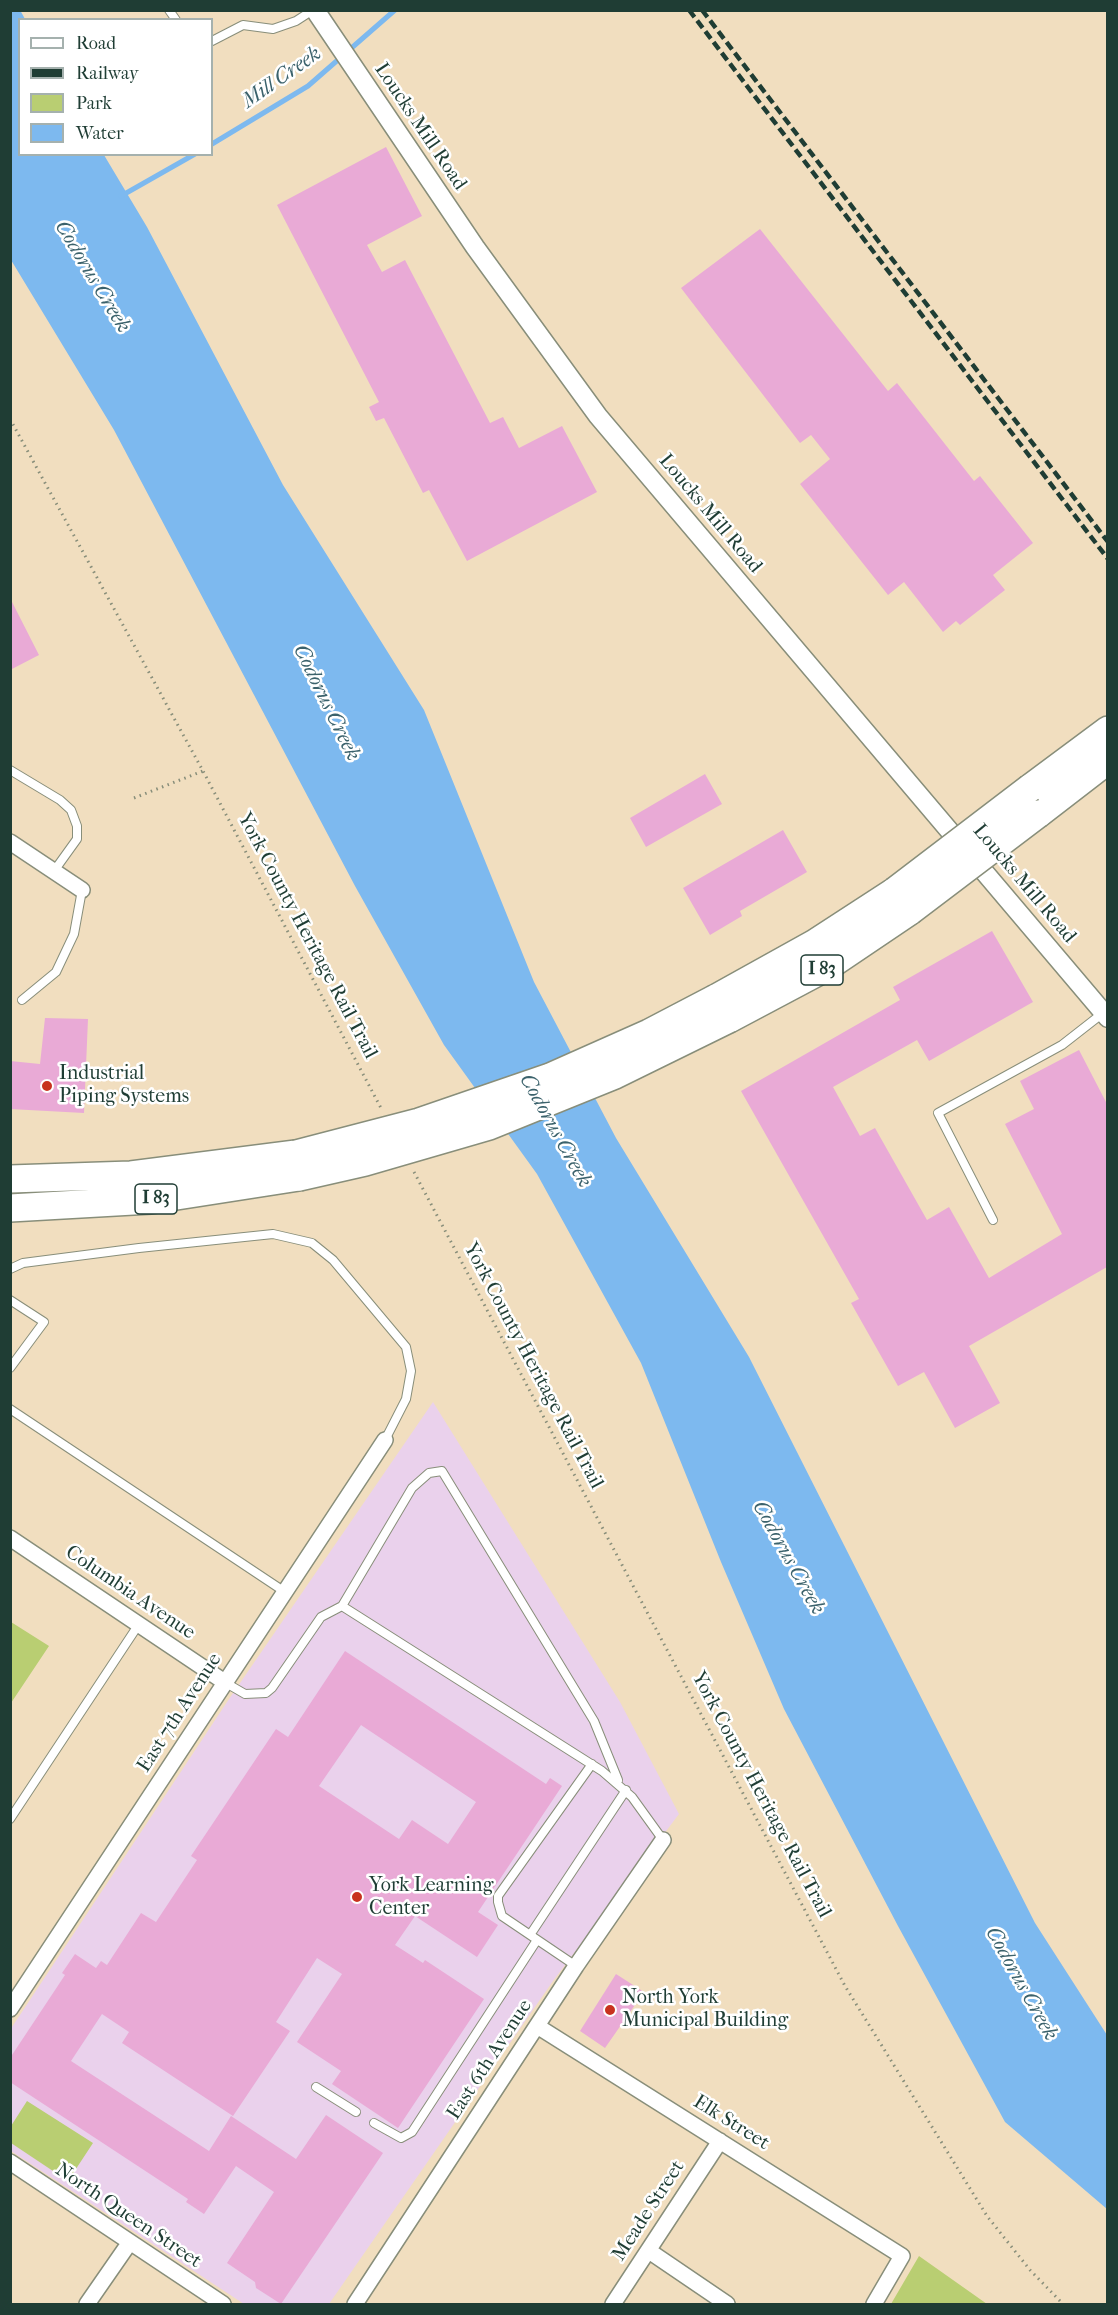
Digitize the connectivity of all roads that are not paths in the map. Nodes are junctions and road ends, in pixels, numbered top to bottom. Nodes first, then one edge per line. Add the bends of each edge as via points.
1 (314, 10) edge
2 (213, 40) edge
3 (1107, 730) edge
4 (1107, 760) edge
5 (10, 770) edge
6 (10, 842) edge
7 (54, 871) junction
8 (82, 890) joint
9 (902, 901) junction
10 (22, 1000) dead end
11 (1105, 1015) edge
12 (298, 1166) junction
13 (10, 1179) edge
14 (10, 1208) edge
15 (993, 1220) dead end
16 (10, 1269) edge
17 (10, 1300) edge
18 (10, 1368) edge
19 (10, 1409) edge
20 (385, 1440) joint
21 (10, 1538) edge
22 (285, 1592) junction
23 (342, 1606) junction
24 (139, 1624) junction
25 (226, 1683) junction
26 (592, 1764) junction
27 (619, 1782) junction
28 (626, 1790) junction
29 (10, 1819) edge
30 (663, 1840) joint
31 (530, 1935) junction
32 (537, 1940) junction
33 (576, 1966) junction
34 (10, 2009) edge
35 (537, 2026) junction
36 (316, 2087) dead end
37 (356, 2112) dead end
38 (374, 2123) dead end
39 (720, 2142) junction
40 (10, 2162) edge
41 (130, 2242) junction
42 (649, 2251) junction
43 (87, 2304) edge
44 (222, 2304) edge
45 (354, 2304) edge
46 (613, 2304) edge
47 (727, 2304) edge
48 (874, 2304) edge

1 - 2 lane via 273,29 243,25
1 - 11 street, Loucks Mill Road via 475,247 598,416
3 - 9 highway, I 83, bridge via 1030,788
4 - 9 highway, I 83, bridge via 1038,814
5 - 7 lane via 71,810 77,838
6 - 7 street
7 - 8 street
8 - 10 lane via 74,934 56,972
9 - 12 highway, I 83, bridge via 828,968 723,1008 615,1075 489,1126 365,1162
11 - 15 lane via 1062,1045 938,1113
12 - 13 highway, I 83
12 - 14 highway, I 83 via 151,1200
16 - 20 lane via 23,1263 273,1234 312,1243 333,1260 406,1347 411,1371 406,1399
17 - 18 lane via 44,1322
19 - 22 lane
20 - 22 street, East 7th Avenue
21 - 24 street, Columbia Avenue
22 - 25 street, East 7th Avenue
23 - 25 lane via 321,1617 266,1693 245,1694
23 - 26 lane
23 - 27 lane via 412,1488 429,1473 442,1471 594,1722
24 - 25 street, Columbia Avenue
24 - 29 lane
25 - 34 street, East 7th Avenue
26 - 27 lane
26 - 31 lane via 498,1896 502,1916
27 - 28 lane
28 - 30 lane
28 - 31 lane
30 - 33 street, East 6th Avenue
31 - 32 lane
32 - 33 lane
32 - 38 lane via 412,2132 400,2138
33 - 35 street, East 6th Avenue
35 - 39 street, Elk Street
35 - 45 street, East 6th Avenue
36 - 37 lane
39 - 42 street, Meade Street
39 - 48 street, Elk Street via 902,2256
40 - 41 street, North Queen Street
41 - 43 street
41 - 44 street, North Queen Street
42 - 46 street, Meade Street
42 - 47 street

